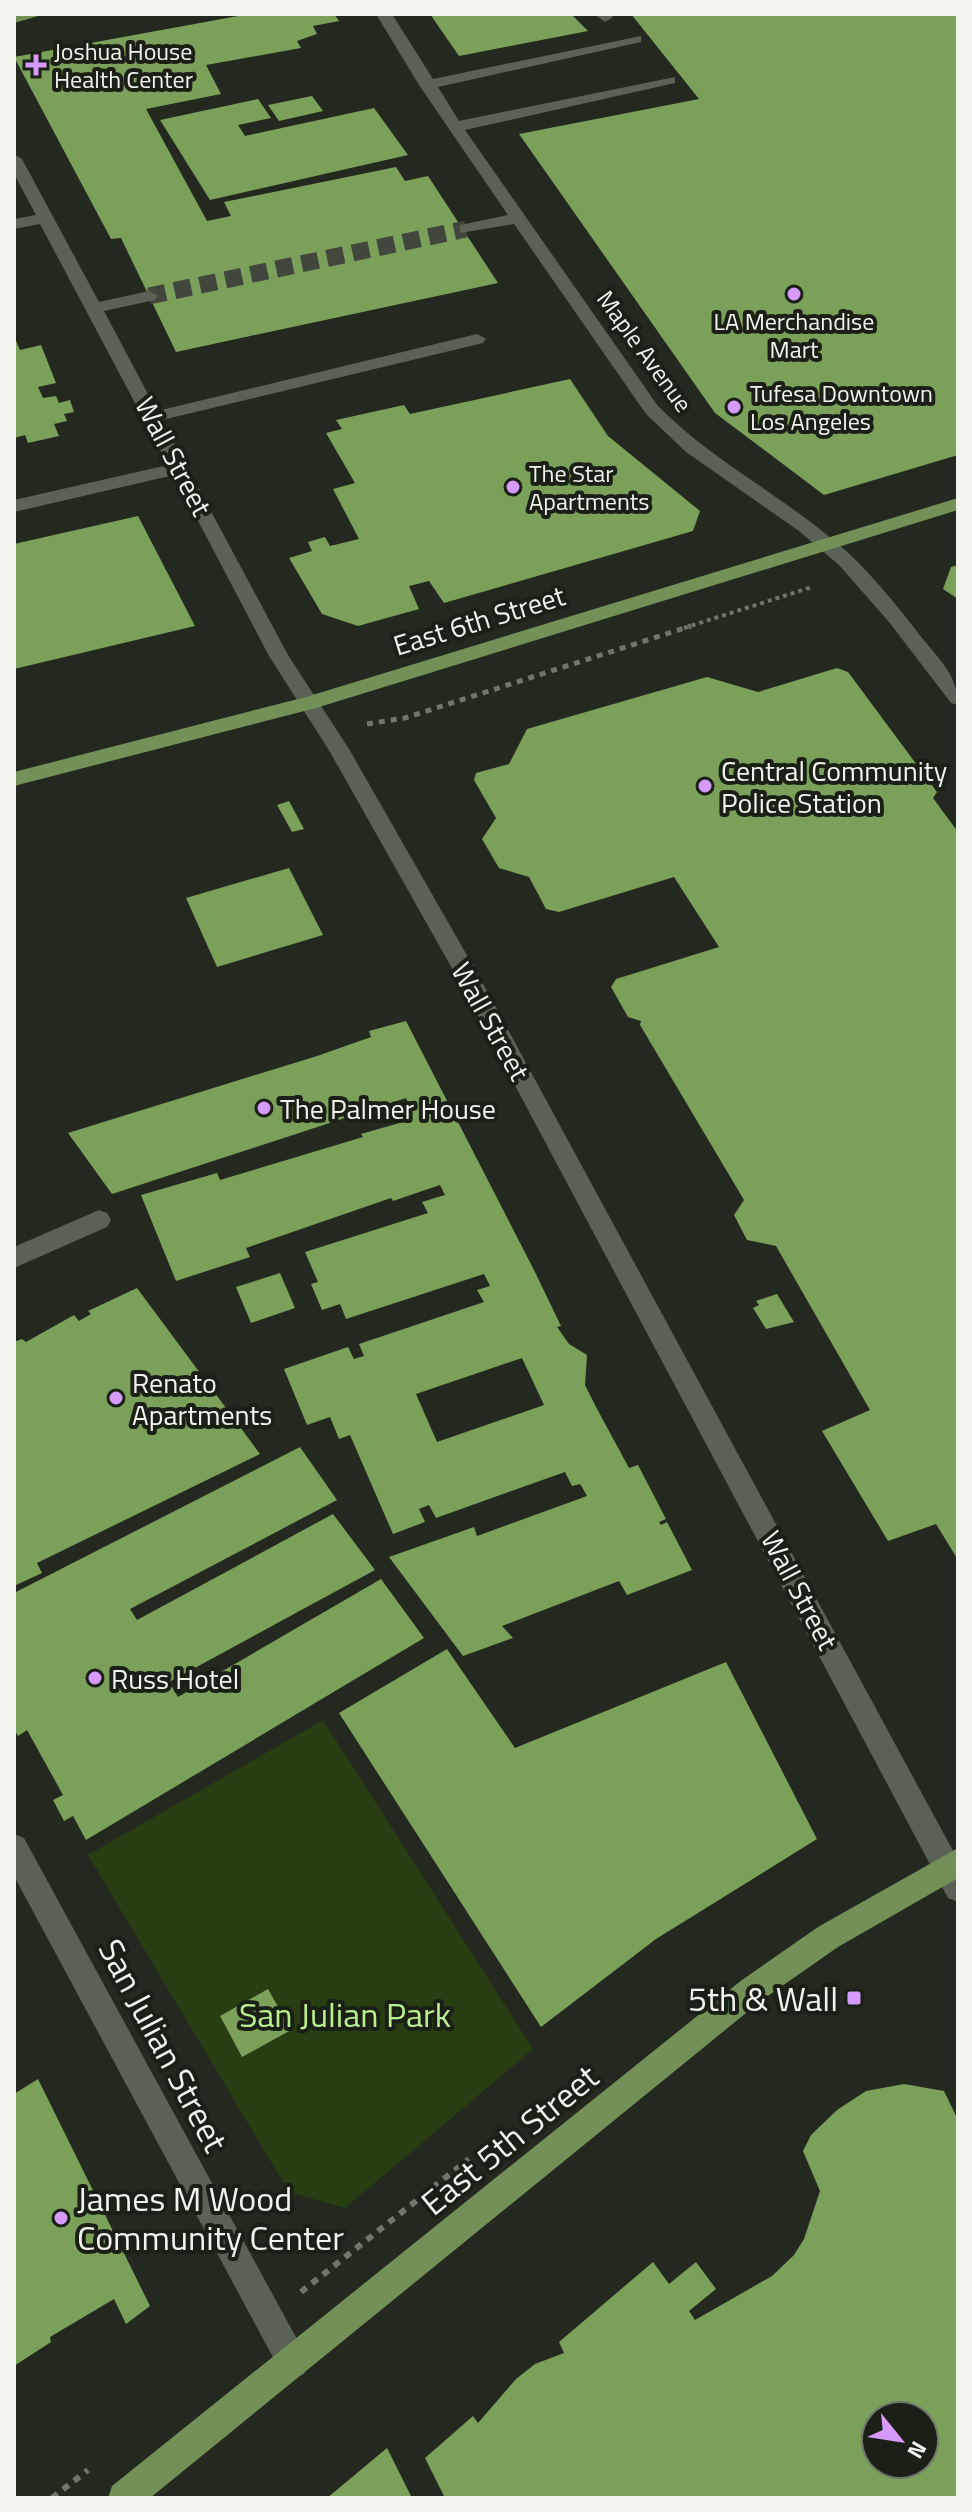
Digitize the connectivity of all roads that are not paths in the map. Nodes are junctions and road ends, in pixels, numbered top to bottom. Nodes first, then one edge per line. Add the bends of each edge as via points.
1 (37, 14) edge
2 (384, 14) edge
3 (14, 18) edge
4 (636, 39) dead end
5 (670, 80) dead end
6 (427, 85) junction
7 (455, 127) junction
8 (14, 159) edge
9 (45, 218) junction
10 (517, 218) junction
11 (14, 224) edge
12 (466, 229) tunnel mouth
13 (149, 296) tunnel mouth
14 (94, 308) junction
15 (477, 339) dead end
16 (153, 417) junction
17 (181, 468) junction
18 (958, 504) edge
19 (14, 506) edge
20 (826, 543) junction
21 (958, 698) edge
22 (309, 703) junction
23 (14, 779) edge
24 (99, 1220) dead end
25 (14, 1258) edge
26 (14, 1848) edge
27 (955, 1872) edge
28 (293, 2363) junction
29 (124, 2498) edge

1 - 3 main road
2 - 6 street, Maple Avenue
4 - 6 street
5 - 7 street
6 - 7 street, Maple Avenue
7 - 10 street, Maple Avenue
8 - 9 street, Wall Street
9 - 11 street
9 - 14 street, Wall Street
10 - 12 street
10 - 20 street, Maple Avenue via 670,431
13 - 14 street
14 - 16 street, Wall Street
15 - 16 street
16 - 17 street, Wall Street
17 - 19 street
17 - 22 street, Wall Street
18 - 20 main road, East 6th Street
20 - 21 street, Maple Avenue via 873,589
20 - 22 main road, East 6th Street
22 - 23 main road, East 6th Street
22 - 27 street, Wall Street via 472,984
24 - 25 street
26 - 28 street, San Julian Street
27 - 28 main road, East 5th Street via 828,1937 752,1990
28 - 29 main road, East 5th Street

